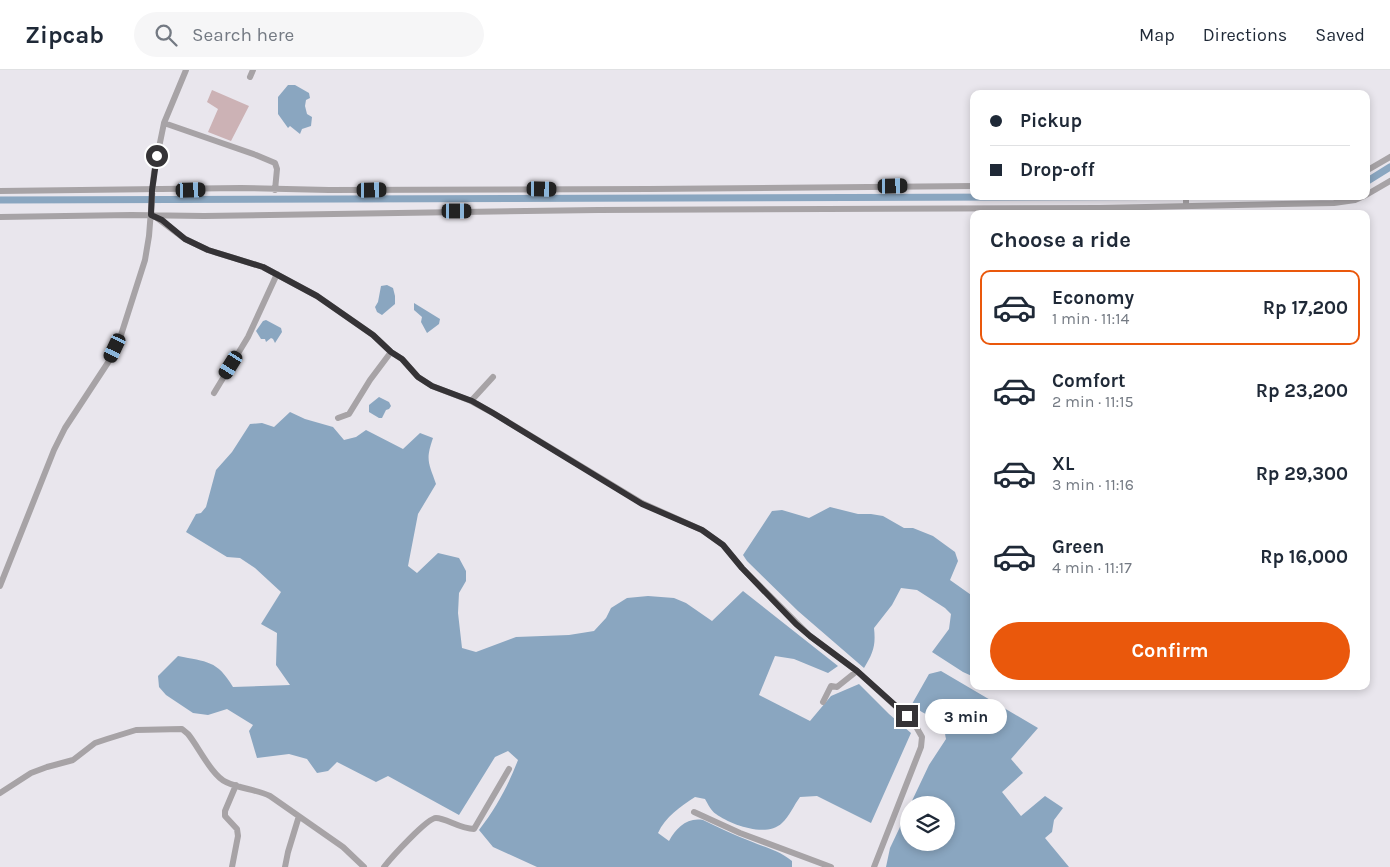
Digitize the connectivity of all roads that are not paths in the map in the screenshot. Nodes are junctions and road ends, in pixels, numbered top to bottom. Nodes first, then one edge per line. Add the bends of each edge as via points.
1 (186, 70) edge
2 (252, 70) edge
3 (250, 77) dead end
4 (164, 123) junction
5 (1390, 157) edge
6 (1370, 169) edge
7 (1390, 181) edge
8 (970, 186) edge
9 (275, 190) junction
10 (0, 191) edge
11 (152, 192) junction
12 (1370, 193) edge
13 (1354, 200) edge
14 (1186, 201) edge
15 (152, 214) junction
16 (0, 217) edge
17 (277, 274) junction
18 (391, 352) junction
19 (493, 376) dead end
20 (214, 393) dead end
21 (472, 401) junction
22 (338, 418) dead end
23 (0, 586) edge
24 (857, 671) junction
25 (823, 702) dead end
26 (508, 769) dead end
27 (236, 785) junction
28 (0, 793) edge
29 (694, 812) dead end
30 (299, 816) junction
31 (232, 867) edge
32 (285, 867) edge
33 (364, 867) edge
34 (384, 867) edge
35 (831, 867) edge
36 (874, 867) edge

1 - 4 street
2 - 3 street
4 - 9 street via 275,164 278,169
4 - 11 street
5 - 6 street
7 - 12 street
8 - 9 street
9 - 11 street via 241,188
10 - 11 street
11 - 15 street
13 - 14 street via 1334,203
14 - 15 street via 204,216
15 - 16 street
15 - 17 street via 185,239
15 - 23 street via 145,260 121,335 109,361 54,450
17 - 18 street via 317,296 373,335
17 - 20 street via 248,337
18 - 21 street via 432,386
18 - 22 street via 349,414
19 - 21 street
21 - 24 street via 642,504 702,530 723,545 803,630
24 - 25 street via 837,687 831,686
24 - 36 street via 914,722 922,737 921,747
26 - 34 street via 474,829 434,819
27 - 28 street via 222,780 188,734 182,729 168,728 136,730 107,738 73,760 31,773
27 - 30 street via 260,791
27 - 31 street via 225,811 238,836
29 - 35 street
30 - 32 street
30 - 33 street via 343,847

